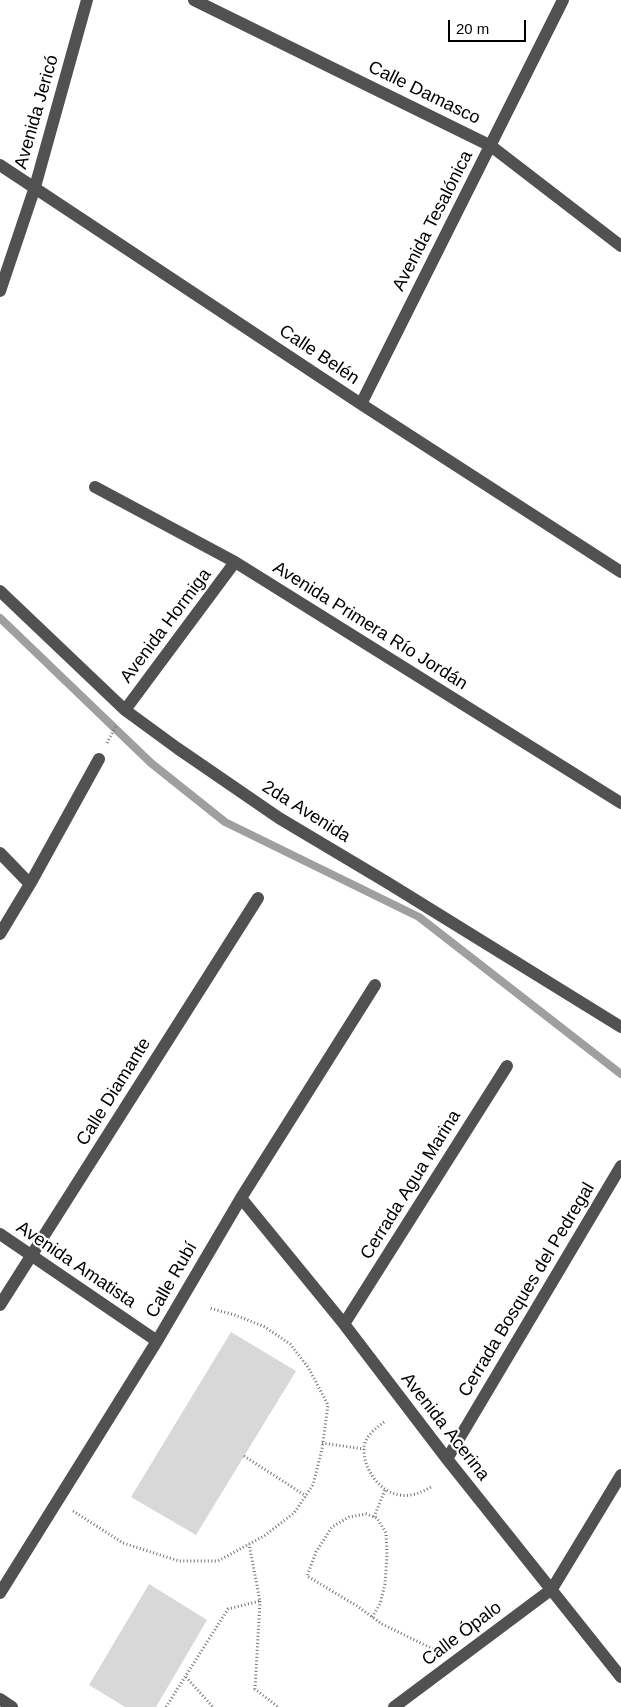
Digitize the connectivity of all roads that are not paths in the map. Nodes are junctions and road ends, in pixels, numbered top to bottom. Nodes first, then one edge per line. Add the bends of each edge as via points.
1 (87, 0) edge
2 (194, 0) edge
3 (563, 0) edge
4 (491, 146) junction
5 (0, 165) edge
6 (35, 187) junction
7 (621, 246) edge
8 (0, 291) edge
9 (361, 404) junction
10 (95, 486) dead end
11 (235, 562) junction
12 (621, 572) edge
13 (0, 591) edge
14 (122, 715) junction
15 (99, 759) road end
16 (621, 803) edge
17 (0, 853) edge
18 (30, 884) junction
19 (258, 898) dead end
20 (0, 934) edge
21 (376, 985) dead end
22 (621, 1027) edge
23 (507, 1066) dead end
24 (621, 1166) edge
25 (240, 1198) junction
26 (0, 1234) edge
27 (31, 1256) junction
28 (0, 1305) edge
29 (344, 1324) junction
30 (157, 1341) junction
31 (447, 1459) junction
32 (621, 1475) edge
33 (552, 1589) junction
34 (0, 1594) edge
35 (621, 1677) edge
36 (0, 1699) edge
37 (12, 1707) edge
38 (394, 1707) edge

1 - 6 street, Avenida Jericó
2 - 4 street, Calle Damasco
3 - 4 street, Avenida Tesalónica
4 - 7 street, Calle Damasco
4 - 9 street, Avenida Tesalónica
5 - 6 street, Calle Belén
6 - 8 street, Avenida Jericó
6 - 9 street, Calle Belén
9 - 12 street, Calle Belén
10 - 11 street, Avenida Primera Río Jordán
11 - 14 street, Avenida Hormiga
11 - 16 street, Avenida Primera Río Jordán
13 - 14 street, 2da Avenida
14 - 22 street, 2da Avenida via 177,748 279,818
15 - 18 street
17 - 18 street
18 - 20 street
19 - 27 street, Calle Diamante
21 - 25 street, Calle Rubí
23 - 29 street, Cerrada Agua Marina
24 - 31 street, Cerrada Bosques del Pedregal
25 - 29 street, Avenida Acerina
25 - 30 street, Calle Rubí
26 - 27 street, Avenida Amatista
27 - 28 street, Calle Diamante
27 - 30 street, Avenida Amatista
29 - 31 street, Avenida Acerina
30 - 34 street, Calle Rubí
31 - 33 street, Avenida Acerina
32 - 33 street
33 - 35 street, Avenida Acerina
33 - 38 street, Calle Ópalo
36 - 37 street

